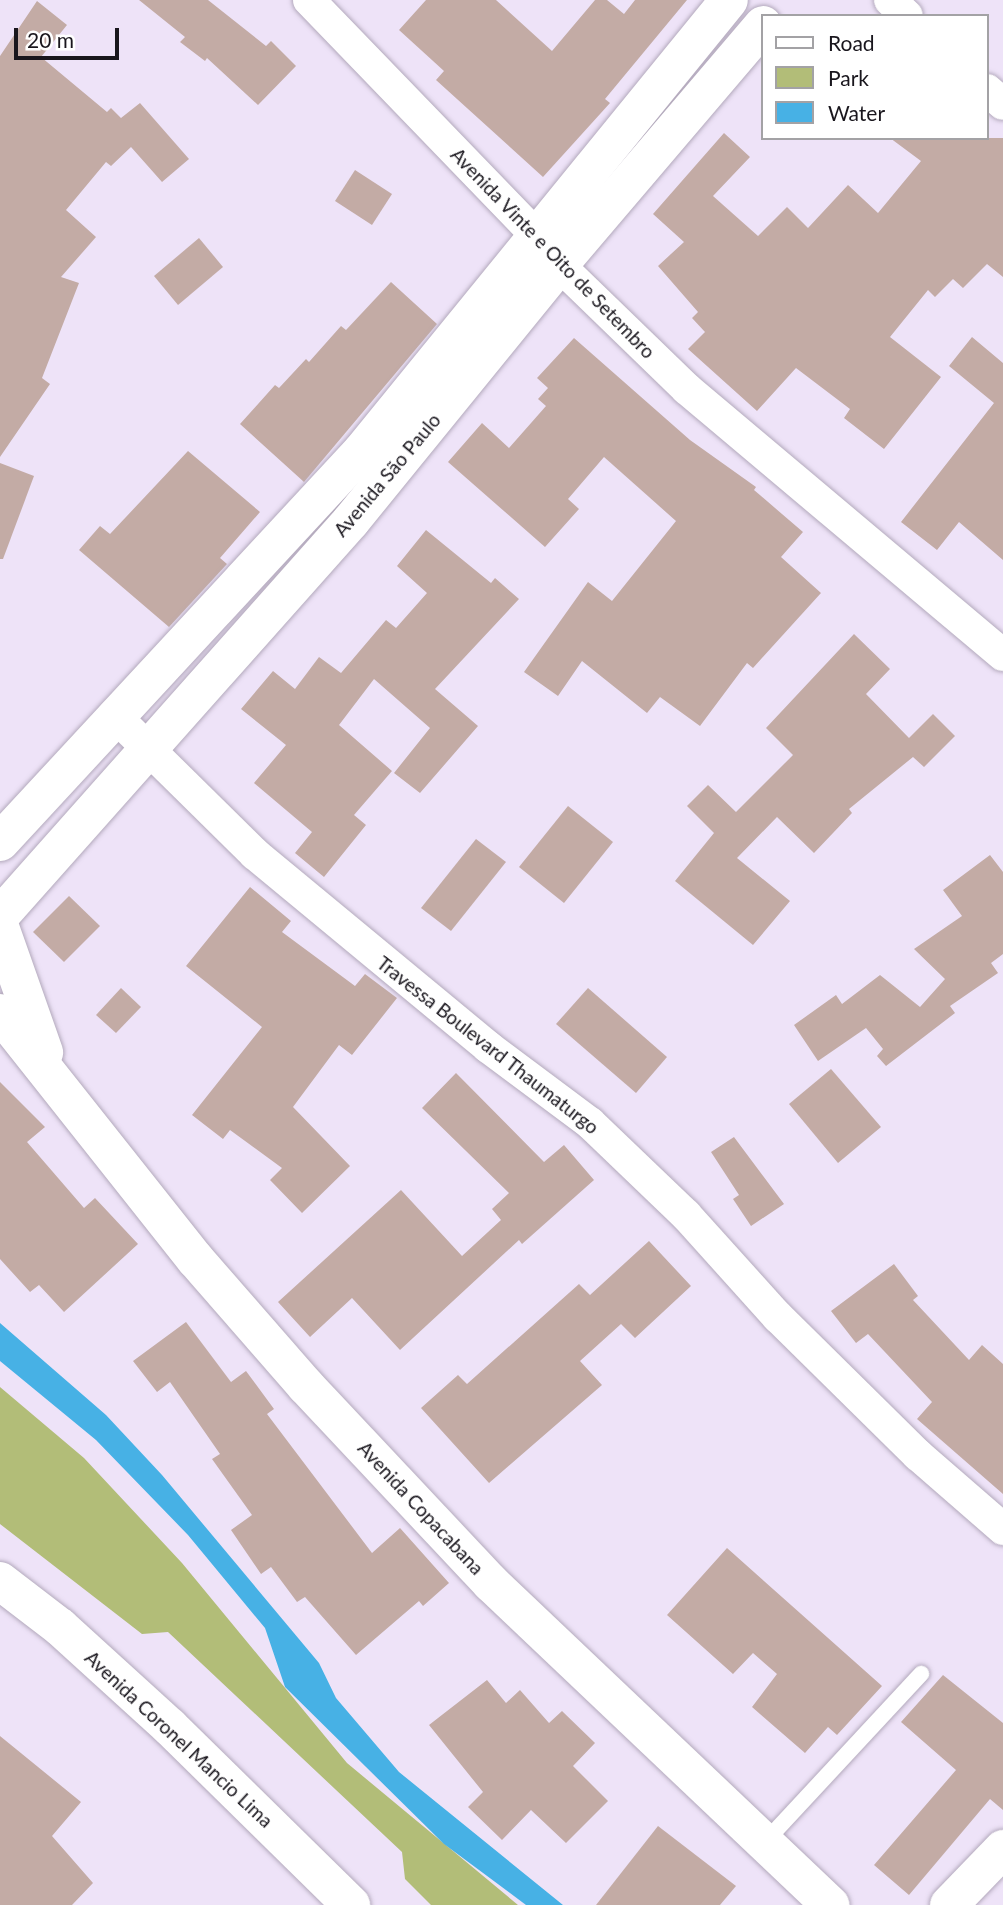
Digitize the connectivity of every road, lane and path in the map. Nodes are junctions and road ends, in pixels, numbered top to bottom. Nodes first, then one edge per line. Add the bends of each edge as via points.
1 (309, 0) edge
2 (729, 0) edge
3 (785, 0) edge
4 (890, 0) edge
5 (773, 14) edge
6 (905, 14) edge
7 (762, 26) edge
8 (989, 92) edge
9 (1003, 104) edge
10 (549, 252) junction
11 (321, 497) junction
12 (351, 521) junction
13 (1003, 654) edge
14 (114, 715) junction
15 (147, 747) junction
16 (9, 826) edge
17 (0, 916) edge
18 (0, 928) edge
19 (0, 1013) edge
20 (0, 1036) edge
21 (43, 1065) junction
22 (1003, 1530) edge
23 (0, 1581) edge
24 (921, 1674) dead end
25 (764, 1843) junction
26 (1003, 1849) edge
27 (351, 1905) edge
28 (830, 1905) edge
29 (949, 1905) edge

1 - 10 street, Avenida Vinte e Oito de Setembro
2 - 10 street, Avenida São Paulo
3 - 5 street
4 - 6 street
7 - 10 street, Avenida São Paulo
8 - 9 street
10 - 11 street, Avenida São Paulo
10 - 12 street, Avenida São Paulo
10 - 13 street, Avenida Vinte e Oito de Setembro via 687,389
11 - 12 street
11 - 14 street, Avenida São Paulo
12 - 15 street, Avenida São Paulo
14 - 15 street, Travessa Boulevard Thaumaturgo
14 - 16 street, Avenida São Paulo
15 - 17 street, Avenida São Paulo
15 - 22 street, Travessa Boulevard Thaumaturgo via 286,881 477,1039 590,1123 686,1215 778,1317 918,1455
18 - 21 street, Avenida Copacabana
19 - 21 street, Avenida Copacabana
20 - 21 street
21 - 25 street, Avenida Copacabana via 196,1260 306,1386 491,1583
23 - 27 street, Avenida Coronel Mancio Lima via 60,1627 170,1727
24 - 25 lane
25 - 28 street, Avenida Copacabana
26 - 29 street

